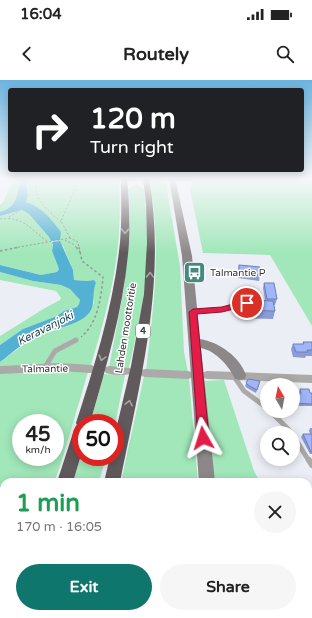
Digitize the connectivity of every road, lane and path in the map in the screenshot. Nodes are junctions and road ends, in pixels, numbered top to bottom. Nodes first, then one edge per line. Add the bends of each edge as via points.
1 (42, 203) edge
2 (68, 203) edge
3 (126, 203) edge
4 (150, 203) edge
5 (177, 203) edge
6 (19, 211) dead end
7 (17, 213) junction
8 (17, 217) junction
9 (7, 218) junction
10 (0, 219) edge
11 (61, 222) junction
12 (70, 238) junction
13 (63, 240) junction
14 (48, 242) junction
15 (0, 251) edge
16 (80, 253) junction
17 (247, 303) edge
18 (193, 312) junction
19 (76, 340) joint
20 (195, 343) junction
21 (45, 367) junction
22 (91, 369) dead end
23 (0, 370) edge
24 (109, 370) dead end
25 (126, 371) dead end
26 (145, 373) dead end
27 (188, 374) dead end
28 (207, 375) dead end
29 (237, 375) junction
30 (312, 379) edge
31 (260, 403) edge
32 (86, 414) edge
33 (277, 418) edge
34 (284, 426) edge
35 (300, 446) edge
36 (72, 459) edge
37 (312, 465) edge
38 (66, 478) edge
39 (113, 478) edge
40 (207, 478) edge

1 - 11 path
2 - 11 path
3 -> 32 highway, Lahden moottoritie via 125,243 119,294
39 -> 4 highway, Lahden moottoritie / 4 via 137,366 149,294
5 - 18 main road via 187,256
6 - 7 path
7 - 8 path
7 - 9 path
8 - 9 path
8 - 14 path
9 - 10 path
11 - 12 path
12 - 13 path
12 - 16 path via 78,242
13 - 14 path
13 - 16 path via 73,244
14 - 15 path
16 - 19 path via 82,262 101,274 103,282 92,326
17 - 18 lane
18 - 20 main road
19 - 21 lane via 55,351
20 - 29 main road via 207,344 215,349 238,368
20 - 40 main road
21 - 22 street, Talmantie
21 - 23 street, Talmantie
24 - 25 street
26 - 27 street
28 - 29 street
29 - 30 street
29 - 31 lane via 237,385
33 - 34 lane
35 - 37 lane
36 - 38 highway

